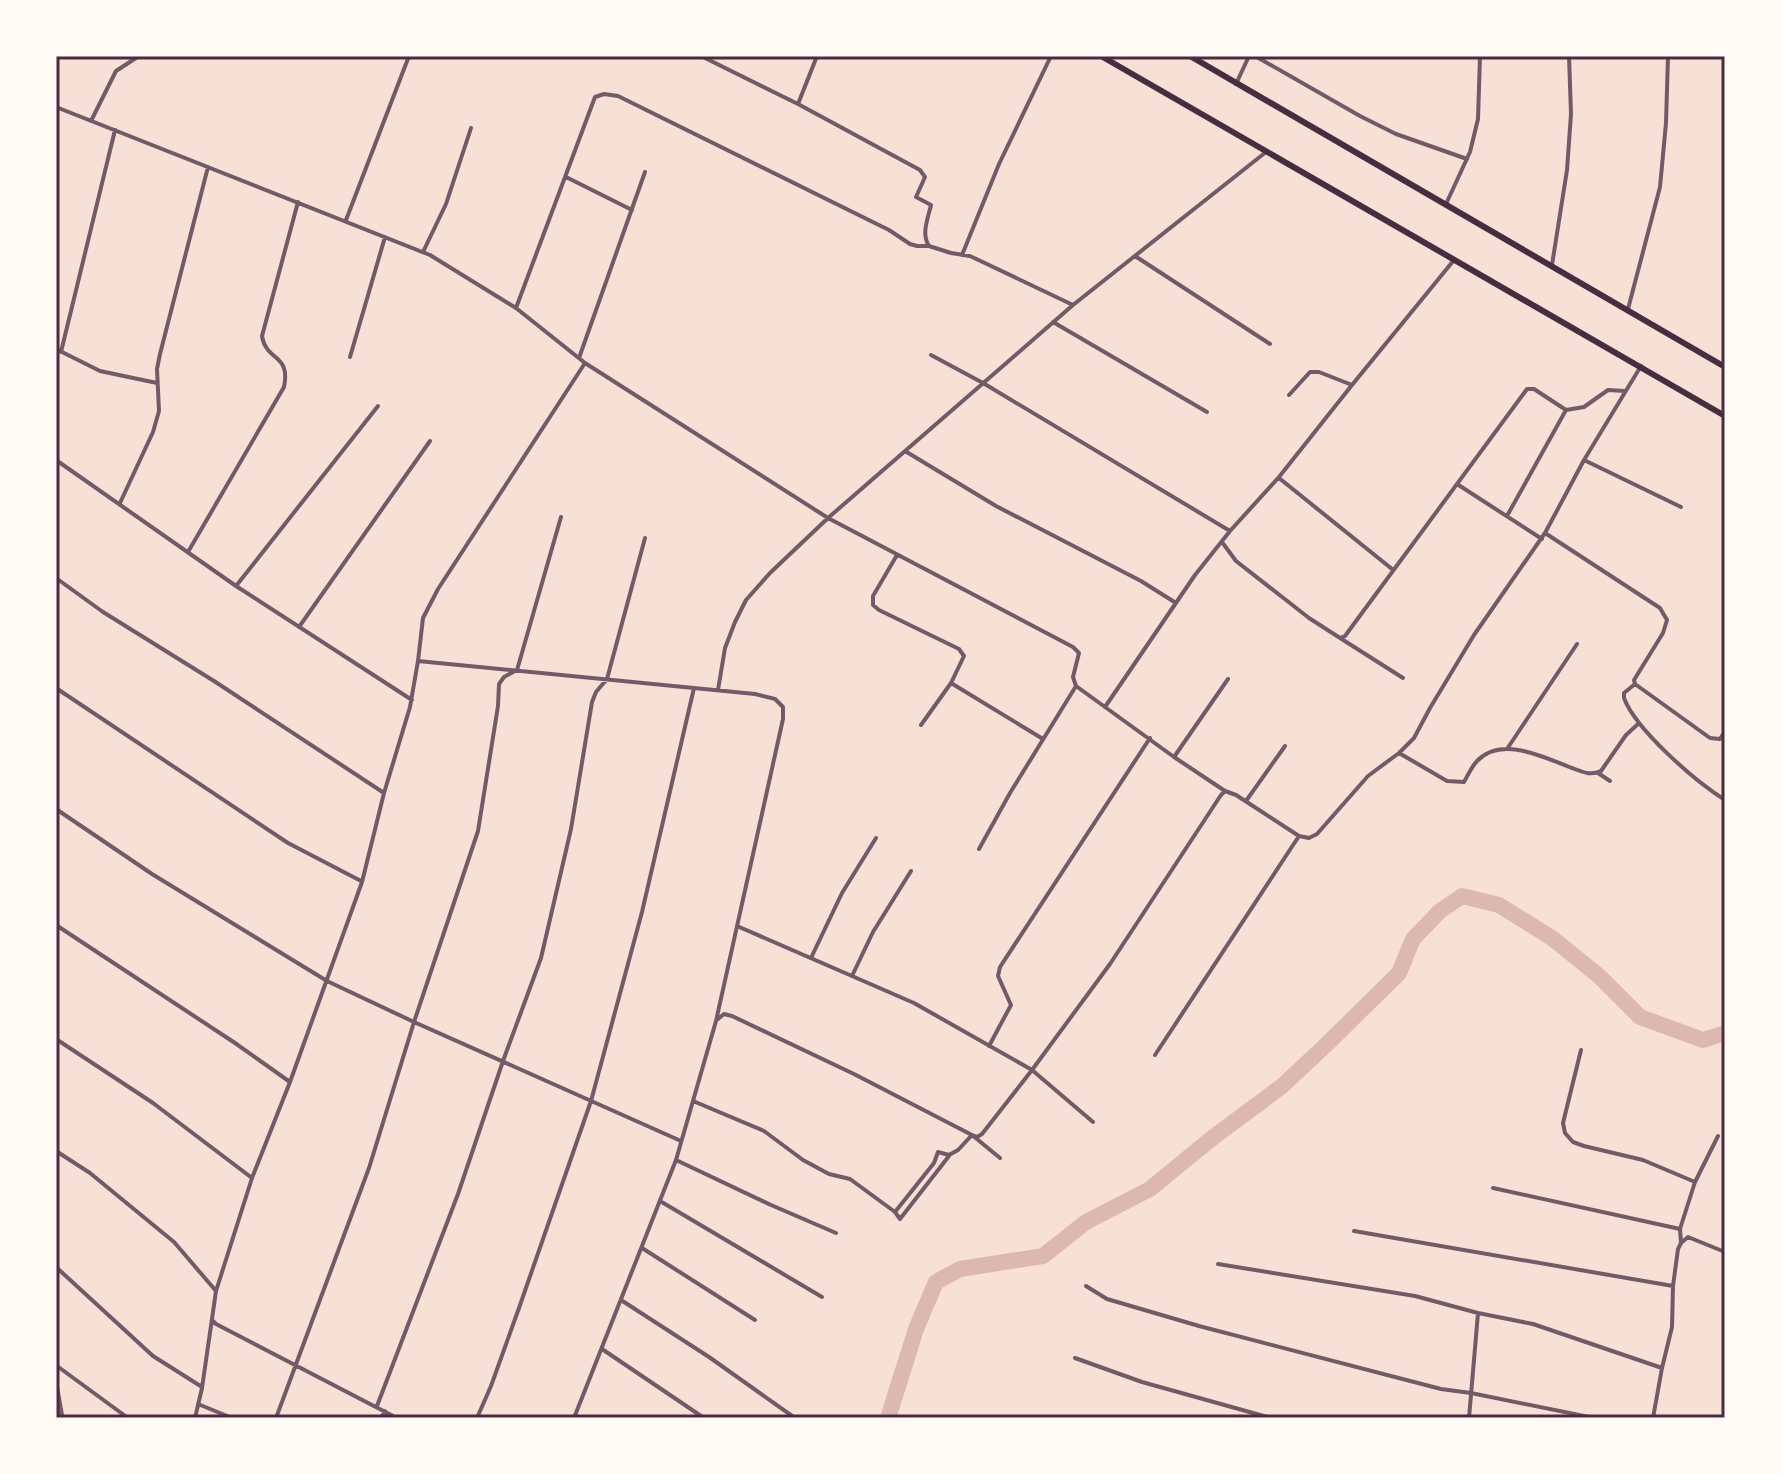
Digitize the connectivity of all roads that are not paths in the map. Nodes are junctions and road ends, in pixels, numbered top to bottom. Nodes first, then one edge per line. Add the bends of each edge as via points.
1 (139, 56) edge
2 (409, 56) edge
3 (701, 56) edge
4 (817, 56) edge
5 (1051, 56) edge
6 (1101, 56) edge
7 (1190, 56) edge
8 (1252, 56) edge
9 (1480, 56) edge
10 (1569, 56) edge
11 (1668, 56) edge
12 (708, 58) edge
13 (1236, 84) junction
14 (798, 104) junction
15 (56, 107) edge
16 (91, 121) junction
17 (471, 128) dead end
18 (115, 130) junction
19 (1266, 152) junction
20 (1467, 159) junction
21 (208, 167) junction
22 (645, 172) dead end
23 (565, 176) junction
24 (298, 202) junction
25 (1445, 206) junction
26 (632, 210) junction
27 (346, 220) junction
28 (385, 237) junction
29 (929, 246) junction
30 (423, 252) junction
31 (962, 255) junction
32 (1135, 256) junction
33 (1454, 260) junction
34 (1552, 265) junction
35 (1073, 305) junction
36 (516, 308) junction
37 (1628, 310) junction
38 (1053, 322) junction
39 (1270, 344) dead end
40 (58, 350) edge
41 (931, 355) dead end
42 (350, 357) dead end
43 (579, 358) junction
44 (585, 363) junction
45 (1641, 366) junction
46 (1725, 367) edge
47 (157, 383) junction
48 (983, 383) junction
49 (1352, 385) junction
50 (1625, 391) junction
51 (1289, 395) dead end
52 (378, 406) dead end
53 (1566, 410) junction
54 (1207, 412) dead end
55 (1725, 416) edge
56 (430, 441) dead end
57 (905, 451) junction
58 (56, 460) edge
59 (1584, 460) junction
60 (1279, 477) junction
61 (1457, 484) junction
62 (120, 503) junction
63 (1681, 507) dead end
64 (1507, 516) junction
65 (561, 517) dead end
66 (828, 518) junction
67 (1230, 531) junction
68 (1543, 536) junction
69 (645, 538) dead end
70 (1222, 542) junction
71 (188, 552) junction
72 (897, 555) junction
73 (1392, 569) junction
74 (56, 578) edge
75 (236, 586) junction
76 (1176, 603) junction
77 (299, 627) junction
78 (1340, 638) junction
79 (1577, 644) dead end
80 (418, 661) junction
81 (517, 670) junction
82 (1403, 678) dead end
83 (607, 679) junction
84 (1228, 679) dead end
85 (951, 683) junction
86 (1635, 684) junction
87 (1076, 686) junction
88 (56, 688) edge
89 (694, 688) junction
90 (718, 690) junction
91 (412, 700) junction
92 (1105, 707) junction
93 (1638, 724) junction
94 (921, 725) dead end
95 (1725, 731) edge
96 (1150, 738) junction
97 (1043, 739) junction
98 (1285, 746) dead end
99 (1507, 749) junction
100 (1399, 753) junction
101 (1174, 757) junction
102 (1598, 773) junction
103 (1610, 781) dead end
104 (384, 793) junction
105 (1223, 793) junction
106 (1725, 800) edge
107 (1246, 801) junction
108 (56, 809) edge
109 (1299, 836) junction
110 (876, 838) dead end
111 (979, 849) dead end
112 (911, 871) dead end
113 (362, 882) junction
114 (56, 925) edge
115 (737, 926) junction
116 (811, 958) junction
117 (852, 976) junction
118 (327, 981) junction
119 (716, 1021) junction
120 (414, 1022) junction
121 (56, 1039) edge
122 (989, 1046) junction
123 (1581, 1050) dead end
124 (1155, 1055) dead end
125 (503, 1061) junction
126 (1032, 1070) junction
127 (290, 1082) junction
128 (591, 1101) junction
129 (693, 1101) junction
130 (1093, 1122) dead end
131 (972, 1135) junction
132 (1718, 1136) dead end
133 (681, 1141) junction
134 (56, 1151) edge
135 (949, 1155) junction
136 (1000, 1158) dead end
137 (676, 1160) junction
138 (252, 1178) junction
139 (1695, 1182) junction
140 (1493, 1188) dead end
141 (660, 1201) junction
142 (895, 1212) junction
143 (1680, 1229) junction
144 (1354, 1231) dead end
145 (836, 1233) dead end
146 (1681, 1243) junction
147 (642, 1248) junction
148 (1725, 1252) edge
149 (1218, 1264) dead end
150 (56, 1267) edge
151 (1086, 1286) dead end
152 (1673, 1286) junction
153 (216, 1291) junction
154 (822, 1297) dead end
155 (621, 1300) junction
156 (1478, 1313) junction
157 (212, 1320) junction
158 (755, 1320) dead end
159 (602, 1349) junction
160 (1075, 1358) dead end
161 (296, 1365) junction
162 (57, 1366) edge
163 (1662, 1368) junction
164 (202, 1388) junction
165 (1471, 1393) junction
166 (198, 1404) junction
167 (377, 1406) junction
168 (385, 1411) junction
169 (62, 1418) edge
170 (128, 1418) edge
171 (195, 1418) edge
172 (232, 1418) edge
173 (276, 1418) edge
174 (381, 1418) edge
175 (397, 1418) edge
176 (477, 1418) edge
177 (574, 1418) edge
178 (704, 1418) edge
179 (795, 1418) edge
180 (1271, 1418) edge
181 (1469, 1418) edge
182 (1594, 1418) edge
183 (1653, 1418) edge

1 - 16 street via 116,71
2 - 27 street
3 - 12 street
4 - 14 street
5 - 31 street
6 - 19 highway
7 - 13 highway
8 - 13 street
8 - 20 street via 1396,134
9 - 20 street via 1478,119
10 - 34 street via 1567,170
11 - 37 street via 1660,187
12 - 14 street
13 - 25 highway
14 - 29 street via 920,170 925,177 916,197 931,205 925,231
15 - 16 street
16 - 18 street
17 - 30 street via 446,204
18 - 21 street
18 - 40 street
19 - 32 street
19 - 33 highway
20 - 25 street
21 - 24 street
21 - 47 street
22 - 26 street
23 - 26 street
23 - 29 street via 595,97 618,96 910,244
23 - 36 street
24 - 27 street
24 - 71 street via 262,336 285,366 284,387
25 - 34 highway
26 - 43 street
27 - 28 street
28 - 30 street
28 - 42 street
29 - 31 street
30 - 36 street
31 - 35 street
32 - 35 street
32 - 39 street
33 - 45 highway
33 - 49 street
34 - 37 highway
35 - 38 street
36 - 43 street
37 - 46 highway
38 - 48 street
38 - 54 street
40 - 47 street via 100,371
41 - 48 street
43 - 44 street
44 - 66 street
44 - 80 street via 438,589 423,618
45 - 50 street
45 - 55 highway
47 - 62 street via 159,411 153,432
48 - 57 street
48 - 67 street
49 - 51 street via 1310,372
49 - 60 street
50 - 53 street via 1608,390 1584,407
50 - 59 street
52 - 75 street
53 - 61 street via 1527,389
53 - 64 street
56 - 77 street
57 - 66 street
57 - 76 street
58 - 62 street
59 - 63 street
59 - 68 street
60 - 67 street
60 - 73 street
61 - 64 street
61 - 73 street
62 - 71 street
64 - 68 street
65 - 81 street
66 - 72 street
66 - 90 street via 746,600 725,648
67 - 70 street
68 - 86 street via 1665,614 1663,633
68 - 100 street via 1474,635 1414,738
69 - 83 street
70 - 76 street
70 - 78 street via 1236,561
71 - 75 street
72 - 85 street via 873,605 962,652
72 - 87 street via 1073,647 1079,653
73 - 78 street
74 - 104 street
75 - 77 street
76 - 92 street
77 - 91 street
78 - 82 street
79 - 99 street
80 - 81 street
80 - 91 street
81 - 83 street
81 - 120 street via 499,684 478,831
83 - 89 street
83 - 125 street via 592,702 571,829 541,958
84 - 101 street
85 - 94 street
85 - 97 street
86 - 93 street via 1624,698
86 - 95 street via 1710,738 1720,739
87 - 92 street
87 - 97 street
88 - 113 street via 288,843
89 - 90 street
89 - 128 street via 636,940
90 - 115 street via 775,699 783,707
91 - 104 street
92 - 96 street
93 - 102 street
93 - 106 street
96 - 101 street
96 - 122 street via 1000,967 998,976 1011,1005
97 - 111 street
98 - 107 street
99 - 100 street via 1486,754 1464,782 1456,783
99 - 102 street via 1523,749
100 - 109 street via 1368,776 1317,834
101 - 105 street
102 - 103 street
104 - 113 street
105 - 107 street
105 - 126 street via 1110,964
107 - 109 street
108 - 118 street
109 - 124 street
110 - 116 street
112 - 117 street
113 - 118 street
114 - 127 street
115 - 116 street
115 - 119 street
116 - 117 street
117 - 122 street via 914,1003
118 - 120 street
118 - 127 street
119 - 129 street
119 - 131 street via 724,1014 732,1016
120 - 125 street
120 - 161 street via 369,1168
121 - 138 street
122 - 126 street
123 - 139 street via 1565,1133 1573,1142 1643,1160
125 - 128 street
125 - 167 street
126 - 130 street
126 - 131 street via 982,1134
127 - 138 street
128 - 133 street
128 - 176 street
129 - 133 street
129 - 142 street via 764,1131 803,1160 850,1179
131 - 135 street
131 - 136 street
132 - 139 street
133 - 137 street
134 - 153 street via 174,1242
135 - 142 street via 938,1152
135 - 142 street via 900,1219
137 - 141 street
137 - 145 street
138 - 153 street
139 - 143 street
140 - 143 street
141 - 147 street
141 - 154 street
143 - 146 street
144 - 152 street
146 - 148 street via 1688,1237
146 - 152 street
147 - 155 street
147 - 158 street
149 - 156 street via 1415,1296
150 - 164 street via 153,1356
151 - 165 street via 1107,1299 1199,1326
152 - 163 street via 1672,1327
153 - 157 street
155 - 159 street
155 - 179 street
156 - 163 street via 1533,1324
156 - 165 street
157 - 161 street
157 - 164 street
159 - 177 street
159 - 178 street
160 - 180 street
161 - 167 street
161 - 173 street
162 - 169 street
162 - 170 street
163 - 183 street
164 - 166 street
165 - 181 street
165 - 182 street
166 - 171 street
166 - 172 street
167 - 168 street
168 - 174 street
168 - 175 street

